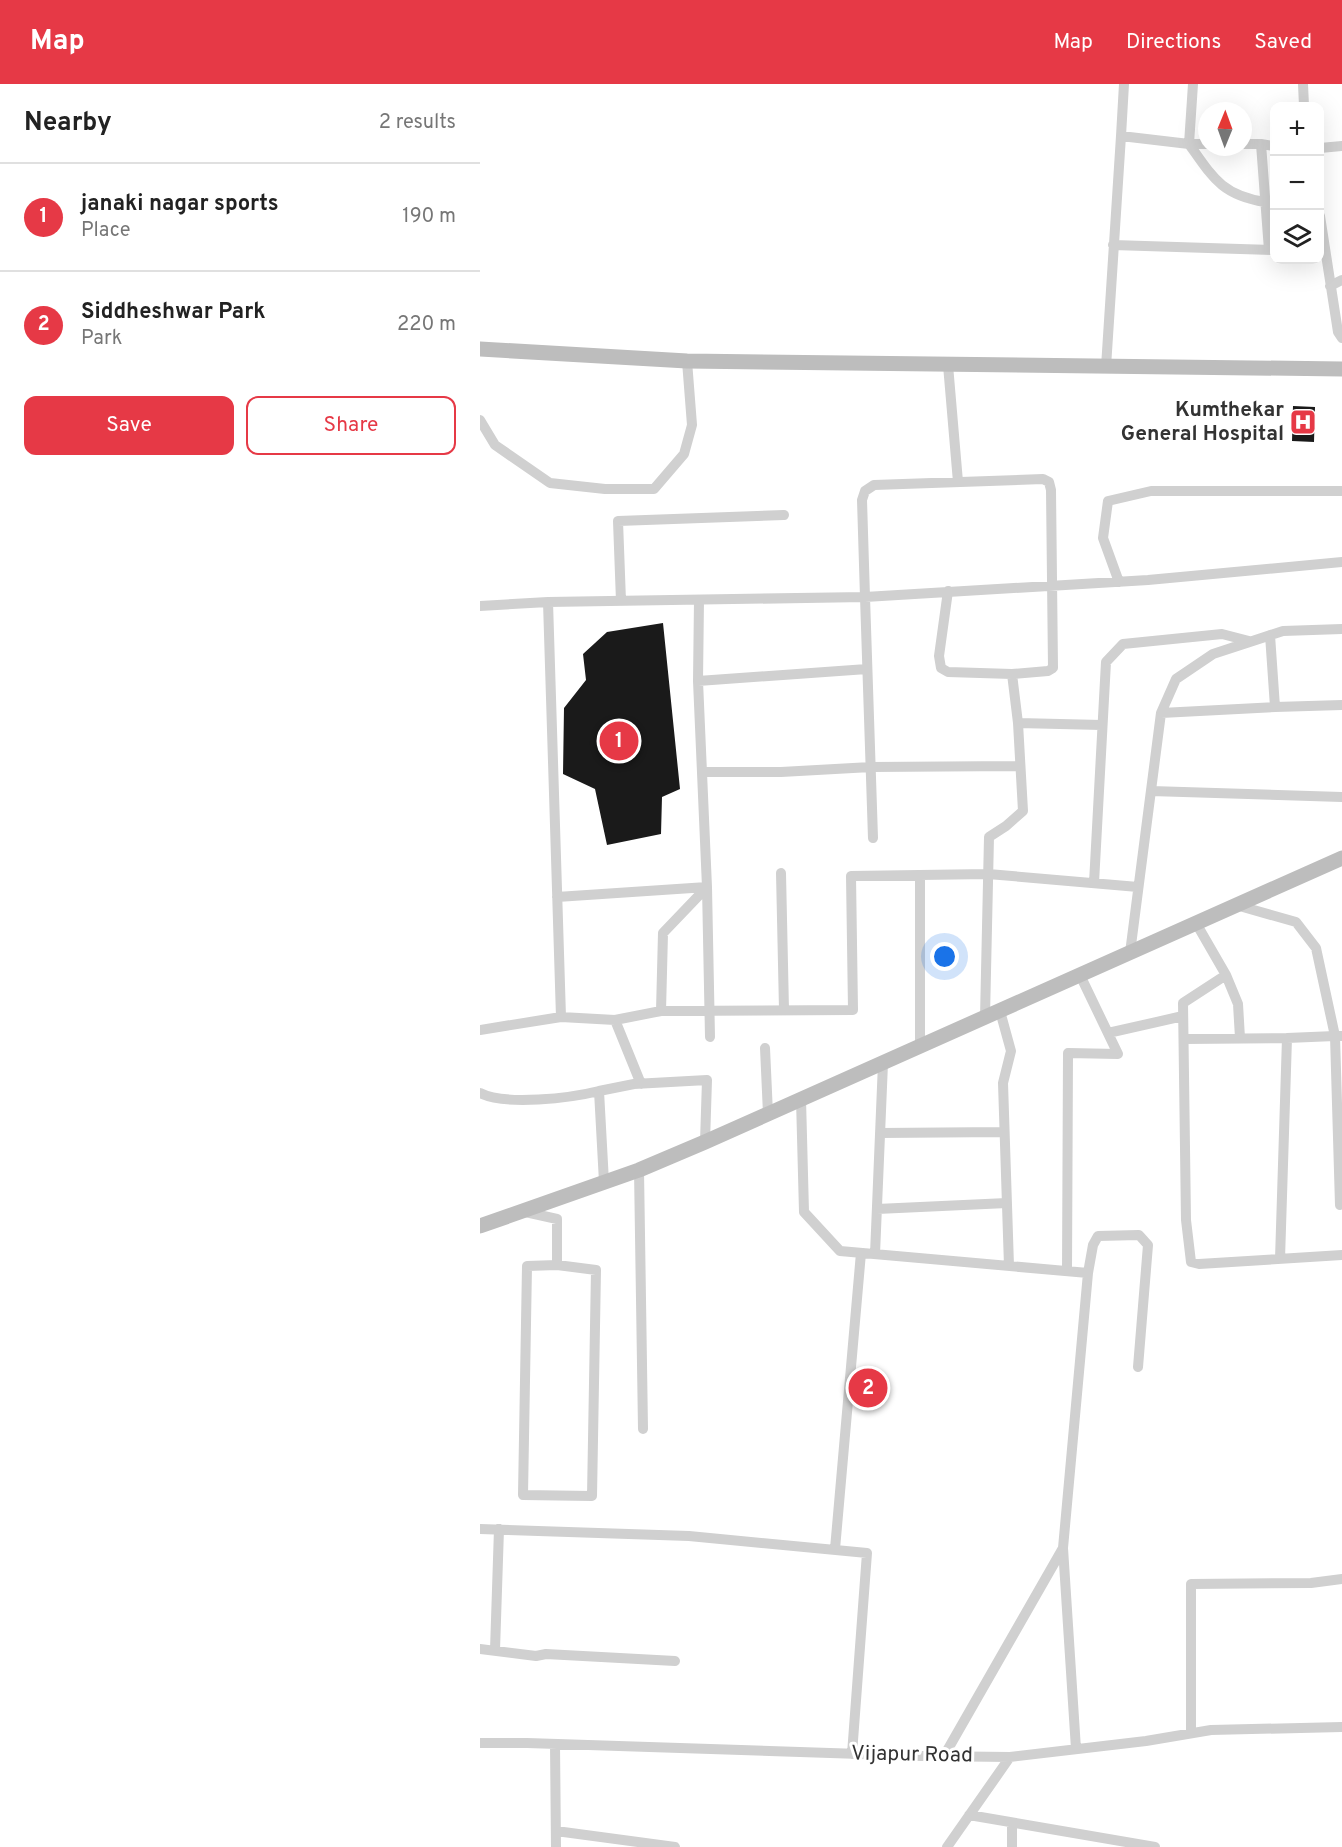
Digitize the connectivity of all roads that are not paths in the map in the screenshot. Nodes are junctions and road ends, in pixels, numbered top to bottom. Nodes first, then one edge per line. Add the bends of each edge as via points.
1 (1124, 84) edge
2 (1193, 84) edge
3 (1303, 84) edge
4 (1304, 102) edge
5 (1121, 136) junction
6 (1189, 144) junction
7 (1198, 144) edge
8 (1252, 144) edge
9 (1261, 144) junction
10 (1270, 145) edge
11 (1342, 146) edge
12 (1324, 148) edge
13 (1265, 202) junction
14 (1270, 236) edge
15 (1113, 245) junction
16 (1270, 250) edge
17 (1324, 260) edge
18 (1342, 280) edge
19 (1330, 286) junction
20 (1342, 338) edge
21 (480, 349) edge
22 (687, 362) junction
23 (948, 365) junction
24 (1106, 366) junction
25 (1342, 369) edge
26 (480, 420) edge
27 (958, 482) junction
28 (1342, 491) edge
29 (784, 515) dead end
30 (1342, 562) edge
31 (1119, 582) junction
32 (1053, 586) junction
33 (948, 591) junction
34 (865, 597) junction
35 (699, 600) junction
36 (621, 601) junction
37 (548, 602) junction
38 (480, 606) edge
39 (1342, 629) edge
40 (1270, 635) junction
41 (1249, 641) junction
42 (867, 669) junction
43 (1012, 674) junction
44 (698, 681) junction
45 (1342, 705) edge
46 (1275, 707) junction
47 (1161, 713) junction
48 (1018, 723) junction
49 (1102, 725) junction
50 (1020, 766) junction
51 (871, 767) junction
52 (702, 772) junction
53 (1151, 791) junction
54 (1342, 797) edge
55 (873, 838) dead end
56 (1342, 858) edge
57 (781, 873) dead end
58 (988, 874) junction
59 (920, 875) junction
60 (1094, 883) junction
61 (707, 886) junction
62 (1138, 887) junction
63 (557, 897) junction
64 (1236, 905) junction
65 (1196, 923) junction
66 (1130, 953) junction
67 (1080, 975) junction
68 (1226, 975) junction
69 (784, 1010) junction
70 (661, 1011) junction
71 (709, 1011) junction
72 (1000, 1011) junction
73 (1184, 1016) junction
74 (561, 1017) junction
75 (985, 1017) junction
76 (615, 1020) junction
77 (480, 1030) edge
78 (1108, 1033) junction
79 (1338, 1036) edge
80 (710, 1037) dead end
81 (1240, 1038) junction
82 (1287, 1038) junction
83 (1184, 1039) junction
84 (920, 1046) junction
85 (765, 1048) dead end
86 (883, 1063) junction
87 (641, 1084) junction
88 (599, 1091) junction
89 (483, 1096) edge
90 (801, 1099) junction
91 (768, 1114) junction
92 (1004, 1132) junction
93 (880, 1133) junction
94 (705, 1142) junction
95 (639, 1170) junction
96 (604, 1182) junction
97 (1006, 1203) junction
98 (1340, 1205) dead end
99 (877, 1209) junction
100 (520, 1211) junction
101 (480, 1226) edge
102 (861, 1252) junction
103 (875, 1254) junction
104 (1342, 1255) edge
105 (1280, 1259) junction
106 (557, 1265) junction
107 (1009, 1266) junction
108 (1067, 1271) junction
109 (1088, 1273) junction
110 (1138, 1367) dead end
111 (644, 1429) dead end
112 (480, 1529) edge
113 (499, 1529) junction
114 (1063, 1548) junction
115 (835, 1549) junction
116 (1342, 1579) edge
117 (480, 1649) edge
118 (495, 1650) junction
119 (675, 1661) dead end
120 (1342, 1727) edge
121 (1191, 1733) junction
122 (480, 1743) edge
123 (555, 1744) junction
124 (1076, 1749) junction
125 (852, 1754) junction
126 (944, 1756) junction
127 (1010, 1756) junction
128 (969, 1815) junction
129 (1012, 1823) junction
130 (556, 1831) junction
131 (556, 1847) edge
132 (675, 1847) edge
133 (947, 1847) edge
134 (1012, 1847) edge
135 (1155, 1847) edge

1 - 5 street
2 - 6 street
3 - 4 street
5 - 6 street
5 - 15 street
6 - 7 street
6 - 13 street via 1215,182 1244,199
8 - 9 street
9 - 10 street
9 - 13 street
11 - 12 street
13 - 14 street
15 - 16 street
15 - 24 street
17 - 19 street
18 - 19 street
19 - 20 street
21 - 22 street
22 - 23 street
22 - 26 street via 692,425 684,454 654,489 550,483 495,445
23 - 24 street
23 - 27 street
24 - 25 street
27 - 32 street via 1049,482
27 - 34 street via 874,485 865,491
28 - 31 street via 1151,491 1108,501 1103,538
29 - 36 street via 618,521
30 - 31 street
31 - 32 street
32 - 33 street
32 - 43 street via 1053,668
33 - 34 street
33 - 43 street via 939,656 941,668 948,672
34 - 35 street
34 - 42 street
35 - 36 street
35 - 44 street
36 - 37 street
37 - 38 street
37 - 63 street
39 - 40 street
40 - 41 street
40 - 46 street
41 - 47 street via 1213,654 1176,679
41 - 49 street via 1222,634 1123,644 1106,662
42 - 44 street
42 - 51 street
43 - 48 street
44 - 52 street
45 - 46 street
46 - 47 street
47 - 53 street
48 - 49 street
48 - 50 street
49 - 60 street
50 - 51 street
50 - 58 street via 1023,811 989,837
51 - 52 street
51 - 55 street
52 - 61 street
53 - 54 street
53 - 62 street
56 - 64 street
57 - 69 street
58 - 59 street
58 - 60 street
58 - 75 street
59 - 69 street via 851,876 854,1010
59 - 84 street
60 - 62 street
61 - 63 street
61 - 70 street via 663,933
61 - 71 street
62 - 66 street
63 - 74 street
64 - 65 street
64 - 79 street via 1296,922 1316,948
65 - 66 street
65 - 68 street
66 - 67 street
67 - 72 street
67 - 78 street
68 - 73 street via 1183,1003
68 - 81 street via 1238,1004
69 - 71 street
70 - 71 street
70 - 76 street
71 - 80 street
72 - 75 street
72 - 92 street via 1011,1051 1003,1083
73 - 78 street
73 - 83 street
74 - 76 street
74 - 77 street
75 - 84 street
76 - 87 street
78 - 108 street via 1118,1054 1068,1053
79 - 82 street
79 - 98 street
81 - 82 street
81 - 83 street
82 - 105 street
83 - 105 street via 1186,1220 1191,1262
84 - 86 street
85 - 91 street
86 - 90 street
86 - 93 street
87 - 88 street
87 - 94 street via 707,1080
88 - 89 street via 522,1100
88 - 96 street
90 - 91 street
90 - 102 street via 804,1212 840,1251
91 - 94 street
92 - 93 street
92 - 97 street
93 - 99 street
94 - 95 street
95 - 96 street
95 - 111 street
96 - 100 street
97 - 99 street
97 - 107 street
99 - 103 street
100 - 101 street
100 - 106 street via 557,1220
102 - 103 street
102 - 115 street
103 - 107 street
104 - 105 street
106 - 106 street via 527,1266 523,1495 592,1496 596,1270
107 - 108 street
108 - 109 street
109 - 110 street via 1098,1236 1139,1235 1148,1245
109 - 114 street
112 - 113 street
113 - 115 street via 688,1536
113 - 118 street
114 - 124 street
114 - 126 street
115 - 125 street via 867,1553
116 - 121 street via 1191,1584
117 - 118 street
118 - 119 street via 536,1656
120 - 121 street, Vijapur Road
121 - 124 street, Vijapur Road
122 - 123 street, Vijapur Road
123 - 125 street, Vijapur Road
123 - 130 street
124 - 127 street, Vijapur Road
125 - 126 street, Vijapur Road
126 - 127 street, Vijapur Road
127 - 128 street
128 - 129 street
128 - 133 street
129 - 134 street
129 - 135 street
130 - 131 street
130 - 132 street

